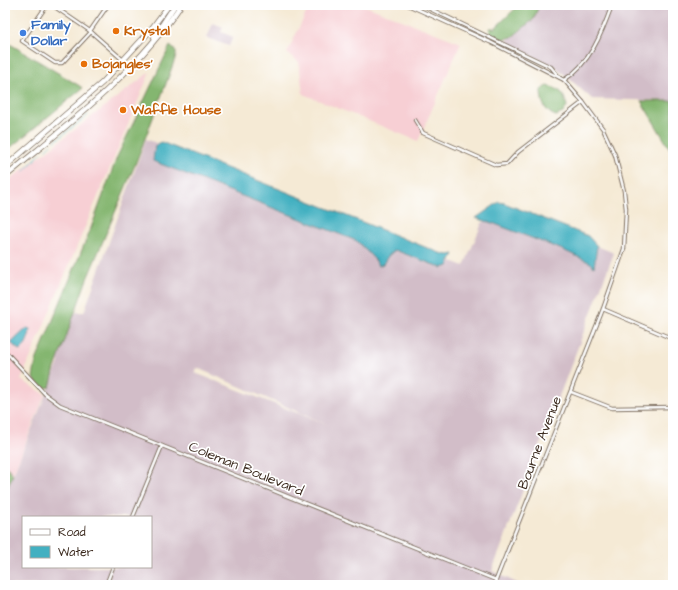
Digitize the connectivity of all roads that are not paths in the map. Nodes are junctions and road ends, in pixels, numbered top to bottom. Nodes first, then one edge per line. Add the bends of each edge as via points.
1 (47, 5) edge
2 (52, 5) edge
3 (108, 5) edge
4 (169, 5) edge
5 (175, 5) edge
6 (182, 5) edge
7 (408, 5) edge
8 (422, 5) edge
9 (612, 5) edge
10 (90, 31) junction
11 (146, 50) junction
12 (124, 60) junction
13 (559, 77) junction
14 (564, 80) junction
15 (584, 102) junction
16 (415, 120) dead end
17 (5, 167) edge
18 (5, 177) edge
19 (603, 309) junction
20 (673, 339) edge
21 (5, 351) edge
22 (571, 392) junction
23 (673, 407) edge
24 (162, 446) junction
25 (133, 516) edge
26 (113, 568) edge
27 (496, 580) junction
28 (106, 585) edge
29 (494, 585) edge

1 - 10 street via 22,41 55,63 62,63
2 - 10 street
3 - 10 street
4 - 12 main road
5 - 11 main road
6 - 11 main road
7 - 13 street via 497,45
8 - 13 street via 551,67
9 - 14 street via 602,32 584,63
10 - 12 street
11 - 18 main road via 110,88
12 - 17 main road
13 - 14 street, Bourne Avenue
14 - 15 street, Bourne Avenue
15 - 16 street via 502,165 496,165 423,133
15 - 19 street, Bourne Avenue via 615,155 626,209 624,250
19 - 20 street
19 - 22 street, Bourne Avenue
21 - 24 street, Coleman Boulevard via 45,394 60,405
22 - 23 street via 612,408
22 - 27 street, Bourne Avenue
24 - 25 street
24 - 27 street, Coleman Boulevard
26 - 28 street
27 - 29 street, Bourne Avenue

